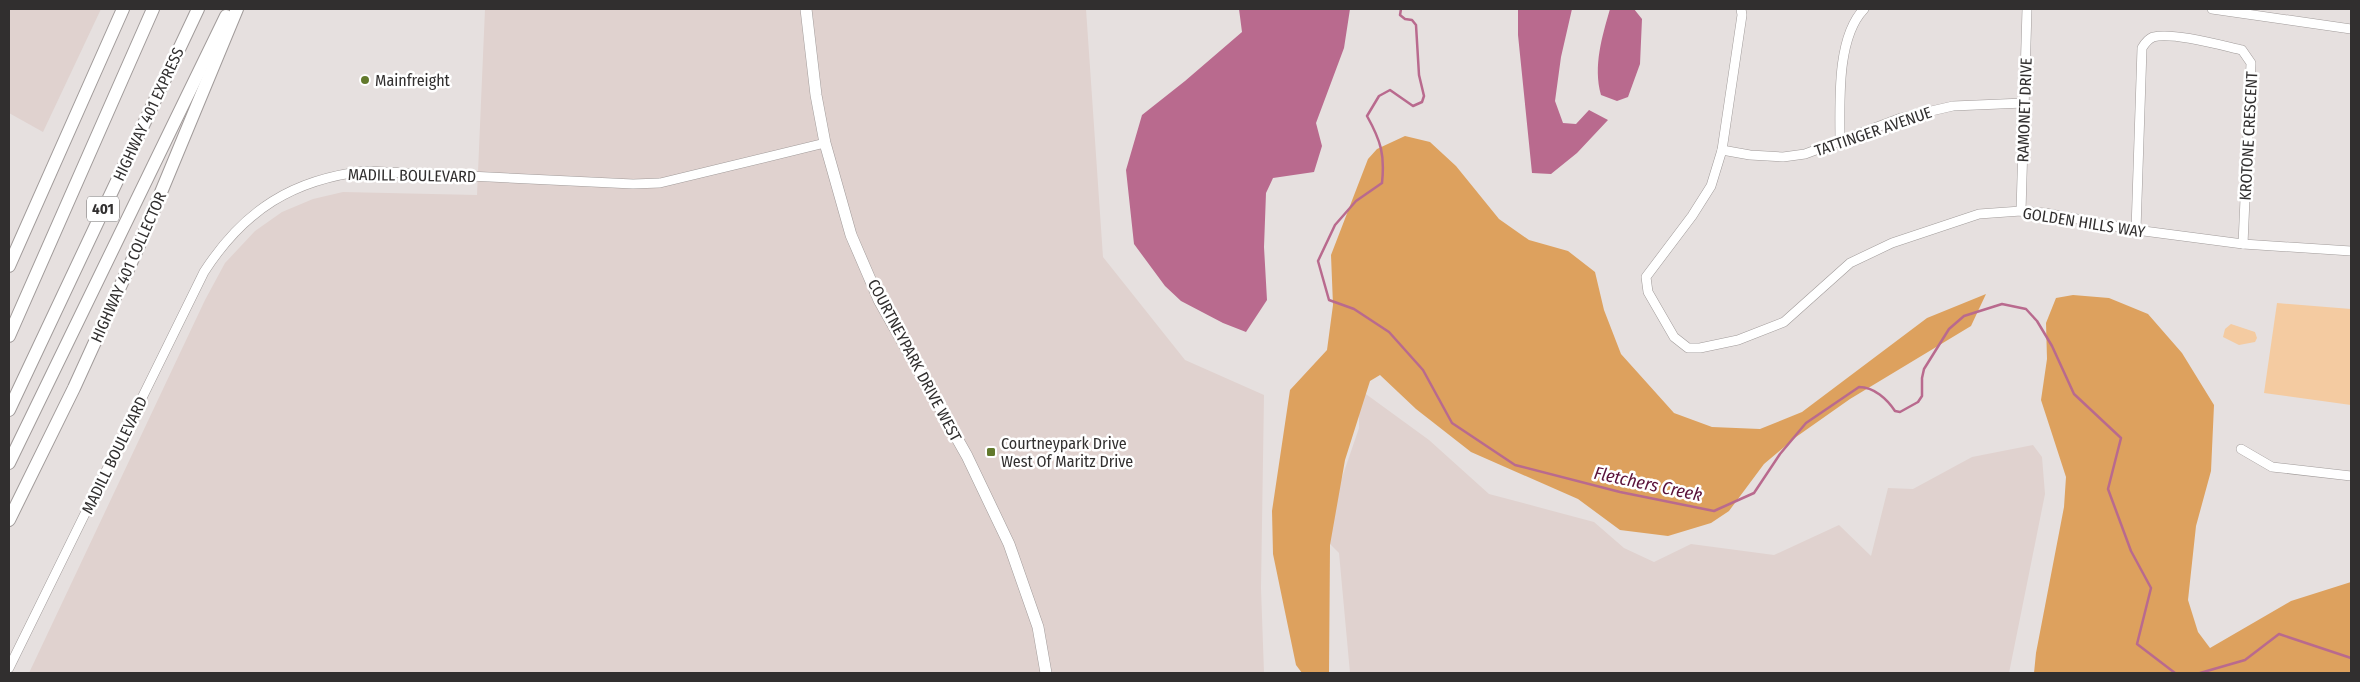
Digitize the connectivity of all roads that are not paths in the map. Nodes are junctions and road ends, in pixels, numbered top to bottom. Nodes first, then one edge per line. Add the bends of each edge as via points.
1 (123, 9) edge
2 (153, 9) edge
3 (198, 9) edge
4 (229, 9) edge
5 (237, 9) edge
6 (806, 9) edge
7 (1741, 9) edge
8 (1864, 9) edge
9 (2027, 9) edge
10 (2212, 9) edge
11 (2351, 29) edge
12 (2024, 103) junction
13 (1840, 142) junction
14 (825, 143) junction
15 (1722, 150) junction
16 (2021, 211) junction
17 (2136, 230) junction
18 (2243, 244) junction
19 (2351, 251) edge
20 (9, 266) edge
21 (9, 336) edge
22 (9, 410) edge
23 (2242, 449) dead end
24 (9, 463) edge
25 (2351, 476) edge
26 (9, 520) edge
27 (9, 668) edge
28 (1046, 673) edge

1 - 20 highway
2 - 21 highway, 401
3 - 22 highway, HIGHWAY 401 EXPRESS / 401
4 - 24 highway
5 - 26 highway, HIGHWAY 401 COLLECTOR via 140,243
6 - 14 main road, COURTNEYPARK DRIVE WEST
7 - 15 street, GOLDEN HILLS WAY
8 - 13 street via 1855,18 1846,43 1840,99
9 - 12 street, RAMONET DRIVE
10 - 11 street
12 - 13 street, TATTINGER AVENUE via 1953,106 1901,118
12 - 16 street, RAMONET DRIVE
13 - 15 street, TATTINGER AVENUE via 1805,154 1783,157 1750,156
14 - 27 street, MADILL BOULEVARD via 660,183 366,171 316,180 278,197 234,232 204,272
14 - 28 main road, COURTNEYPARK DRIVE WEST via 852,236 879,300 967,456 1009,544 1038,627
15 - 16 street, GOLDEN HILLS WAY via 1710,186 1692,216 1646,277 1648,292 1674,337 1688,348 1738,340 1784,322 1850,263 1892,243 1979,214
16 - 17 street, GOLDEN HILLS WAY
17 - 18 street, GOLDEN HILLS WAY
17 - 18 street, KROTONE CRESCENT via 2142,48 2154,37 2184,38 2242,50 2251,63
18 - 19 street, GOLDEN HILLS WAY
23 - 25 street via 2272,467

